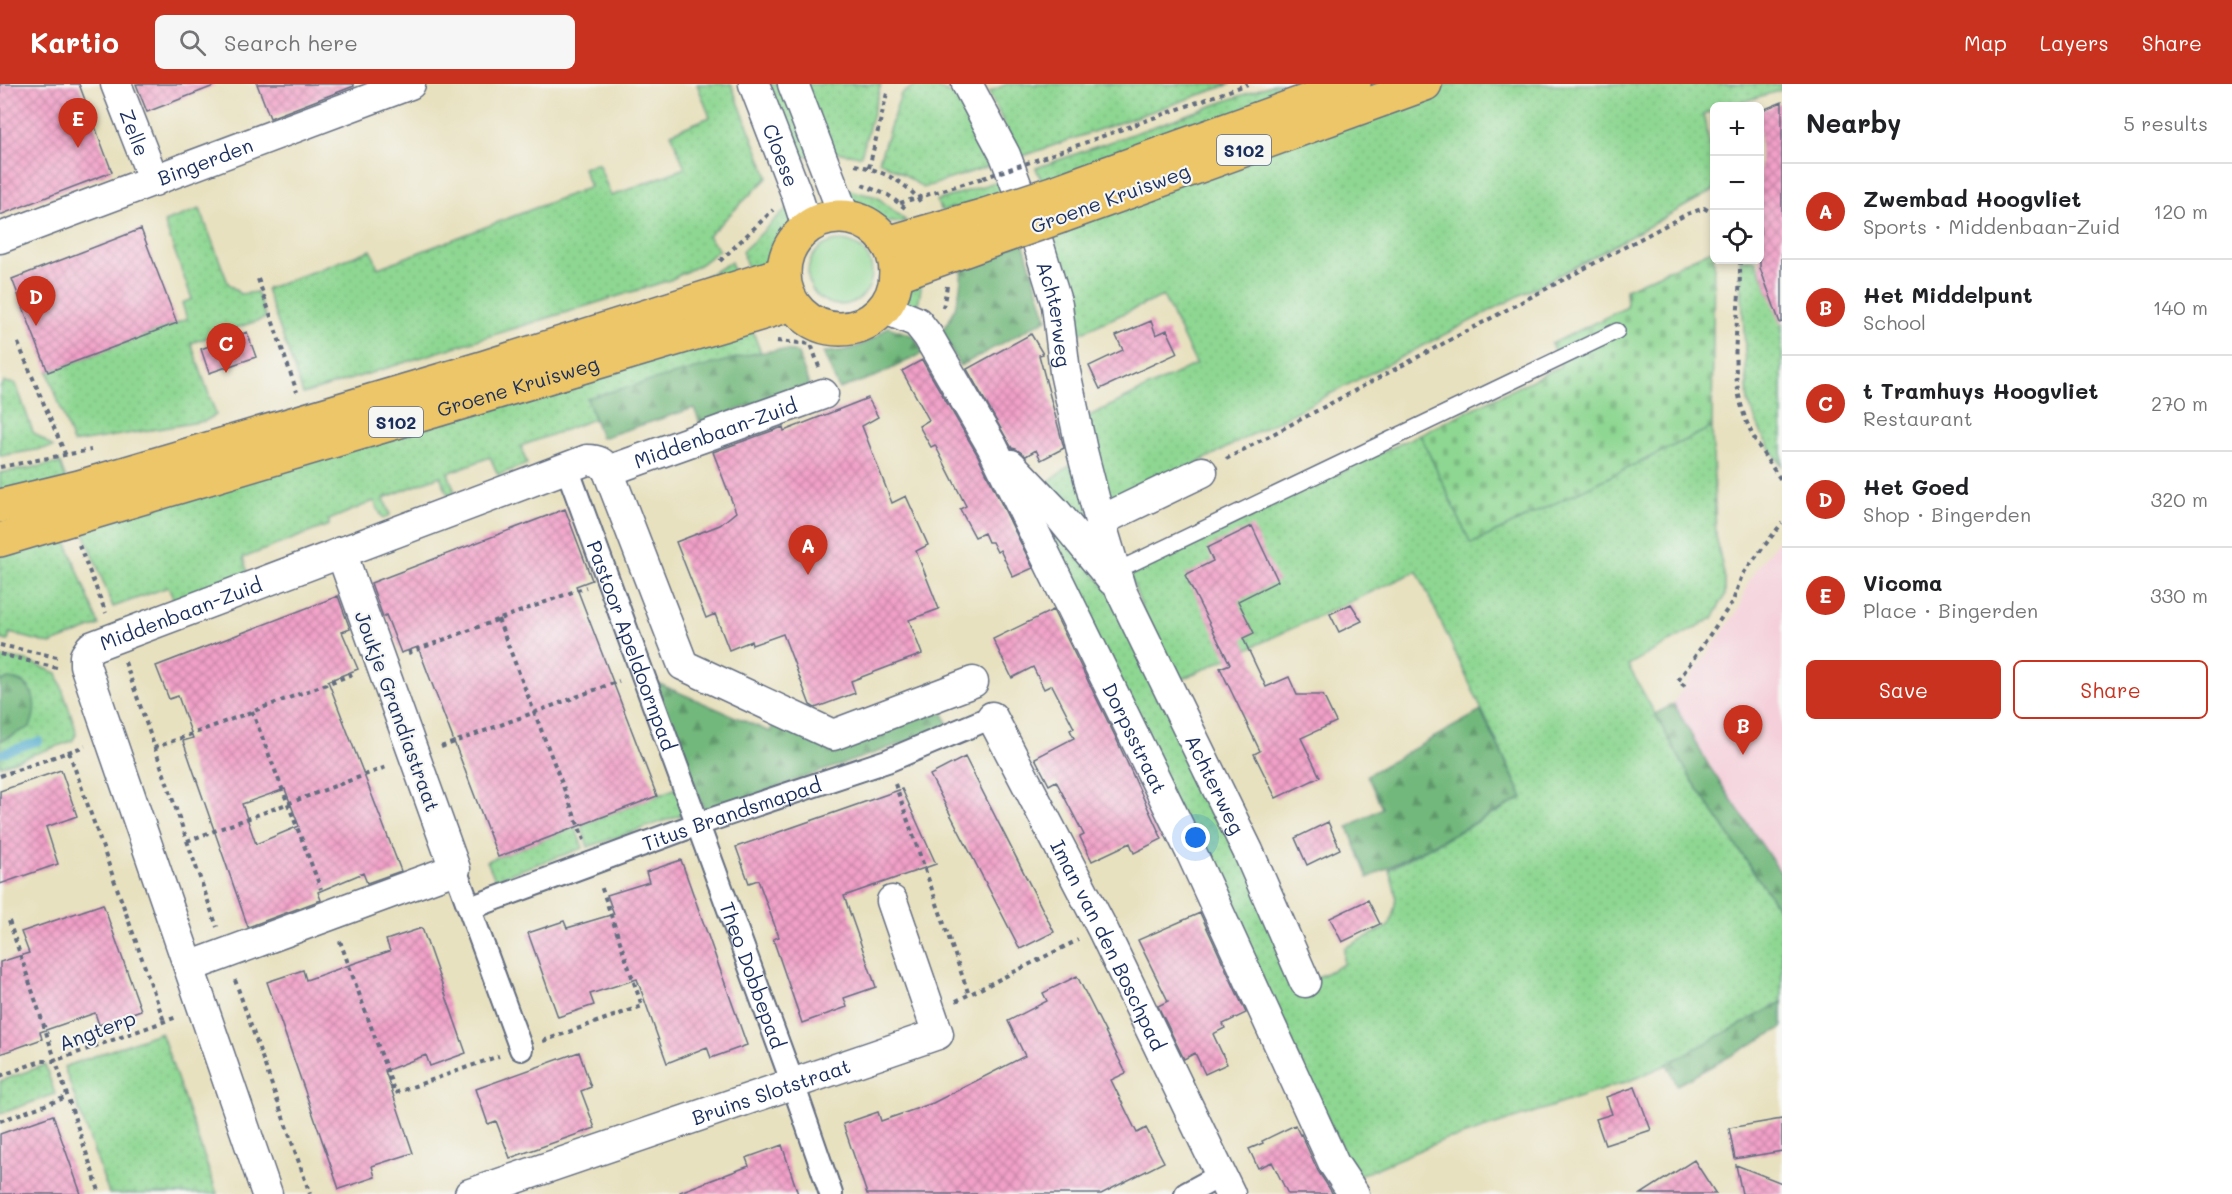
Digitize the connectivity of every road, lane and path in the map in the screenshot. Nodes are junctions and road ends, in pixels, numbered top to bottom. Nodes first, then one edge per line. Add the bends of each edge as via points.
1 (117, 84) edge
2 (410, 84) edge
3 (754, 84) edge
4 (793, 84) edge
5 (967, 84) edge
6 (1248, 84) edge
7 (1354, 84) edge
8 (1425, 84) edge
9 (887, 93) dead end
10 (869, 168) dead end
11 (154, 181) junction
12 (900, 203) dead end
13 (1059, 204) junction
14 (1710, 212) edge
15 (845, 218) junction
16 (807, 227) junction
17 (989, 228) junction
18 (0, 238) edge
19 (887, 243) junction
20 (1740, 264) edge
21 (784, 273) junction
22 (896, 275) junction
23 (258, 279) dead end
24 (793, 304) junction
25 (883, 308) junction
26 (1617, 330) dead end
27 (18, 344) dead end
28 (811, 344) dead end
29 (823, 386) joint
30 (300, 400) dead end
31 (49, 415) dead end
32 (992, 446) junction
33 (567, 468) junction
34 (608, 471) junction
35 (1202, 472) joint
36 (1782, 481) edge
37 (0, 506) edge
38 (1100, 521) junction
39 (1782, 523) edge
40 (0, 540) edge
41 (341, 552) junction
42 (91, 574) dead end
43 (1118, 581) junction
44 (105, 610) dead end
45 (498, 619) dead end
46 (0, 645) edge
47 (0, 654) edge
48 (73, 665) junction
49 (973, 682) dead end
50 (1685, 686) dead end
51 (252, 711) dead end
52 (992, 717) joint
53 (83, 735) dead end
54 (69, 752) junction
55 (887, 761) junction
56 (0, 776) edge
57 (698, 824) junction
58 (593, 863) junction
59 (455, 869) junction
60 (892, 901) dead end
61 (470, 908) junction
62 (331, 915) junction
63 (9, 921) dead end
64 (1102, 928) junction
65 (189, 967) junction
66 (1305, 982) dead end
67 (969, 995) junction
68 (203, 1008) junction
69 (931, 1014) junction
70 (164, 1021) junction
71 (521, 1048) junction
72 (54, 1061) junction
73 (0, 1076) edge
74 (793, 1084) junction
75 (67, 1097) junction
76 (0, 1121) edge
77 (1225, 1184) edge
78 (100, 1194) edge
79 (267, 1194) edge
80 (470, 1194) edge
81 (831, 1194) edge
82 (1186, 1194) edge
83 (1354, 1194) edge

1 - 11 street, Zelle
2 - 11 street, Bingerden
3 - 16 street, Cloese
4 - 15 street, Cloese
5 - 38 street, Achterweg via 1005,155 1051,285 1065,372
6 - 12 path, bridge via 1042,158
7 - 13 main road, Groene Kruisweg / S102
8 - 13 main road, Groene Kruisweg / S102
9 - 10 path
11 - 18 street, Bingerden
13 - 17 main road, Groene Kruisweg / S102, bridge
14 - 35 path via 1704,208 1687,214
15 - 16 main road via 825,219
15 - 19 main road via 864,223
16 - 21 main road via 790,248
17 - 19 main road, Groene Kruisweg / S102
17 - 22 main road, Groene Kruisweg / S102
19 - 22 main road
20 - 36 path via 1735,341 1740,398 1754,436
21 - 24 main road
21 - 37 main road, Groene Kruisweg / S102 via 493,365 79,487
22 - 25 main road
23 - 30 path
24 - 25 main road via 807,319 837,329 858,326
24 - 40 main road, Groene Kruisweg / S102
25 - 32 street, Dorpsstraat via 917,322
26 - 43 lane
27 - 31 path
28 - 29 path
29 - 34 street, Middenbaan-Zuid
32 - 43 street, Achterweg
32 - 83 street, Dorpsstraat via 1192,854 1334,1164
33 - 34 street, Middenbaan-Zuid via 597,460
33 - 41 street, Middenbaan-Zuid
33 - 57 street, Pastoor Apeldoornpad
34 - 49 street, Middenbaan-Zuid via 682,665 833,735
35 - 38 street
38 - 43 street, Achterweg
39 - 50 path via 1742,575 1733,601 1678,681
41 - 48 street, Middenbaan-Zuid via 98,644
41 - 59 street, Joukje Grandiastraat
42 - 44 path
43 - 66 street, Achterweg via 1248,851
45 - 58 path
46 - 48 path
47 - 48 path
48 - 65 street, Middenbaan-Zuid
51 - 62 path
52 - 55 street, Titus Brandsmapad
52 - 64 street, Iman van den Boschpad
53 - 54 path via 87,745
54 - 56 path
54 - 70 path
55 - 57 street, Titus Brandsmapad
55 - 67 path
57 - 58 street, Titus Brandsmapad
57 - 74 street, Theo Dobbepad
58 - 61 street, Titus Brandsmapad
58 - 71 path via 642,1006
59 - 61 street
59 - 62 street
60 - 69 street, Bruins Slotstraat
61 - 71 street
62 - 65 street
62 - 71 path via 395,1093
63 - 72 path
64 - 67 path
64 - 77 street, Iman van den Boschpad
65 - 68 street, Middenbaan-Zuid
67 - 69 path
68 - 70 path, Angterp
68 - 79 street, Middenbaan-Zuid
69 - 74 street, Bruins Slotstraat via 938,1034
70 - 72 path, Angterp
72 - 73 path, Angterp via 41,1061
72 - 75 path
74 - 80 street, Bruins Slotstraat
74 - 81 street, Theo Dobbepad
75 - 76 path
75 - 78 path
77 - 82 street

